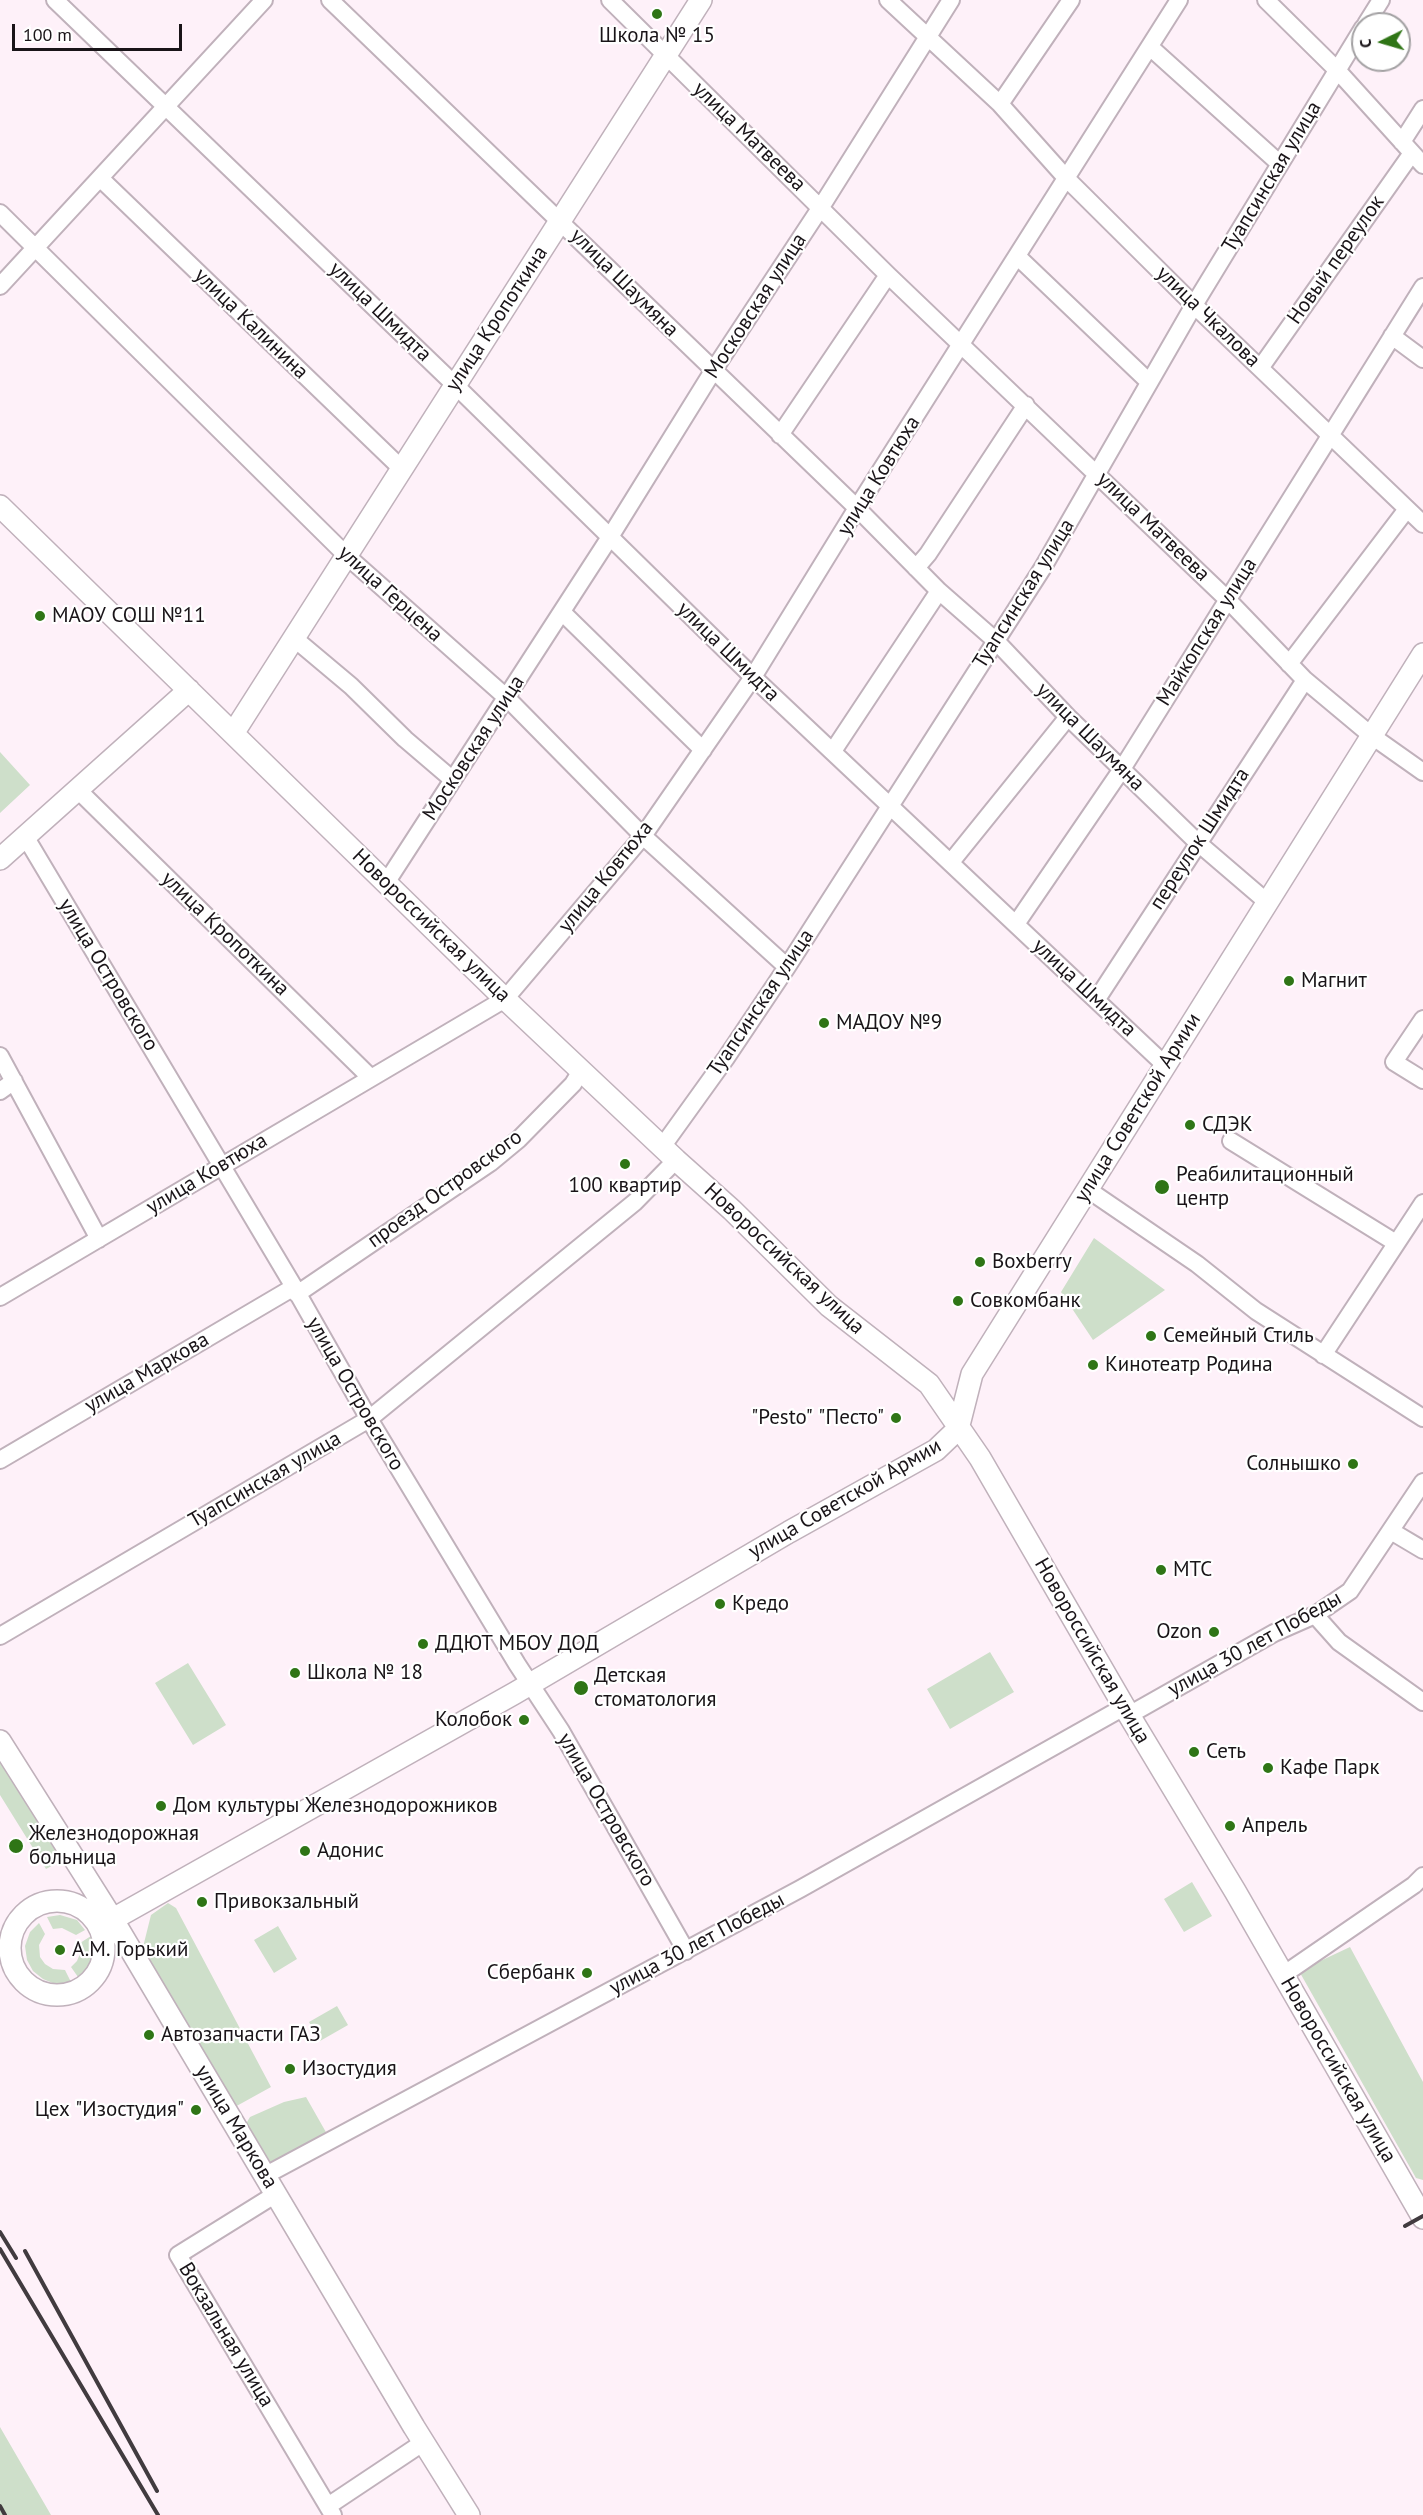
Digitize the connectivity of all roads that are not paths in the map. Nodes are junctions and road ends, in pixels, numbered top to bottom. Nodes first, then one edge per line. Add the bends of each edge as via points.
1 (55, 0) edge
2 (264, 0) edge
3 (330, 0) edge
4 (609, 0) edge
5 (701, 0) edge
6 (888, 0) edge
7 (951, 0) edge
8 (1071, 0) edge
9 (1179, 0) edge
10 (1276, 4) edge
11 (928, 36) junction
12 (1150, 47) junction
13 (1351, 47) edge
14 (665, 55) junction
15 (1337, 70) junction
16 (1000, 104) junction
17 (165, 107) junction
18 (1423, 110) edge
19 (1412, 153) edge
20 (1280, 164) junction
21 (100, 178) junction
22 (1067, 179) junction
23 (821, 207) junction
24 (0, 213) edge
25 (560, 220) junction
26 (34, 246) junction
27 (1018, 257) junction
28 (888, 275) junction
29 (0, 286) edge
30 (1423, 287) edge
31 (1194, 305) junction
32 (1392, 336) junction
33 (962, 344) junction
34 (1423, 359) edge
35 (1261, 367) junction
36 (713, 371) junction
37 (1149, 382) junction
38 (455, 385) junction
39 (1026, 405) junction
40 (780, 435) junction
41 (1330, 436) junction
42 (402, 469) junction
43 (1097, 473) junction
44 (0, 506) edge
45 (857, 508) junction
46 (1407, 509) junction
47 (1423, 524) edge
48 (610, 537) junction
49 (348, 557) junction
50 (916, 568) junction
51 (939, 591) junction
52 (1227, 599) junction
53 (562, 612) junction
54 (295, 639) junction
55 (996, 641) junction
56 (1423, 654) edge
57 (1289, 664) junction
58 (753, 677) junction
59 (1305, 680) junction
60 (189, 690) junction
61 (507, 698) junction
62 (1068, 717) junction
63 (234, 732) junction
64 (1372, 736) junction
65 (703, 750) junction
66 (833, 752) junction
67 (1122, 769) junction
68 (1423, 772) edge
69 (453, 780) junction
70 (78, 790) junction
71 (890, 806) junction
72 (25, 836) junction
73 (643, 836) junction
74 (1197, 842) junction
75 (0, 859) edge
76 (951, 862) junction
77 (386, 883) junction
78 (1267, 902) junction
79 (1016, 924) junction
80 (787, 967) junction
81 (505, 999) junction
82 (1097, 999) junction
83 (1423, 1019) edge
84 (0, 1056) edge
85 (1165, 1065) junction
86 (581, 1071) junction
87 (371, 1078) junction
88 (1423, 1080) edge
89 (7, 1086) edge
90 (1231, 1141) dead end
91 (669, 1154) junction
92 (221, 1165) junction
93 (1087, 1189) junction
94 (1423, 1203) edge
95 (99, 1239) junction
96 (1396, 1243) junction
97 (295, 1291) junction
98 (0, 1298) edge
99 (1323, 1355) junction
100 (1423, 1418) edge
101 (369, 1419) junction
102 (958, 1429) junction
103 (0, 1460) edge
104 (1423, 1482) edge
105 (1391, 1531) junction
106 (1423, 1550) edge
107 (1315, 1615) junction
108 (0, 1636) edge
109 (531, 1683) junction
110 (1423, 1702) edge
111 (1127, 1711) junction
112 (0, 1741) edge
113 (1423, 1876) edge
114 (106, 1923) junction
115 (686, 1951) junction
116 (1283, 1975) junction
117 (266, 2175) junction
118 (276, 2194) junction
119 (1423, 2218) edge
120 (424, 2442) junction
121 (330, 2510) edge
122 (470, 2515) edge

1 - 17 street, улица Шмидта
2 - 17 street
3 - 25 street, улица Шаумяна
4 - 14 street, улица Матвеева
5 - 14 main road, улица Кропоткина
6 - 11 street, улица Чкалова
7 - 11 street, Московская улица
8 - 16 street
9 - 12 street, улица Ковтюха
10 - 15 street
11 - 16 street, улица Чкалова
11 - 23 street, Московская улица
12 - 20 street
12 - 22 street, улица Ковтюха
13 - 15 street, Туапсинская улица
14 - 23 street, улица Матвеева
14 - 25 main road, улица Кропоткина
15 - 19 street
15 - 20 street, Туапсинская улица
16 - 22 street, улица Чкалова
17 - 21 street
17 - 38 street, улица Шмидта
18 - 19 street, Новый переулок
19 - 35 street, Новый переулок
20 - 31 street, Туапсинская улица
21 - 26 street
21 - 42 street, улица Калинина
22 - 27 street, улица Ковтюха
22 - 31 street, улица Чкалова
23 - 28 street, улица Матвеева
23 - 36 street, Московская улица
24 - 26 street, улица Герцена
25 - 36 street, улица Шаумяна
25 - 38 main road, улица Кропоткина
26 - 29 street
26 - 49 street, улица Герцена
27 - 33 street, улица Ковтюха
27 - 37 street
28 - 33 street, улица Матвеева
28 - 40 street
30 - 32 street, Майкопская улица
31 - 35 street, улица Чкалова
31 - 37 street, Туапсинская улица
32 - 34 street
32 - 41 street, Майкопская улица
33 - 39 street, улица Матвеева
33 - 45 street, улица Ковтюха
35 - 41 street, улица Чкалова
36 - 40 street, улица Шаумяна
36 - 48 street, Московская улица
37 - 43 street, Туапсинская улица
38 - 42 main road, улица Кропоткина
38 - 48 street, улица Шмидта
39 - 43 street, улица Матвеева
39 - 50 street
40 - 45 street, улица Шаумяна
41 - 46 street, улица Чкалова
41 - 52 street, Майкопская улица
42 - 49 main road, улица Кропоткина
43 - 52 street, улица Матвеева
43 - 55 street, Туапсинская улица
44 - 60 main road, Новороссийская улица
45 - 50 street, улица Шаумяна
45 - 58 street, улица Ковтюха
46 - 47 street, улица Чкалова
46 - 57 street
48 - 53 street, Московская улица
48 - 58 street, улица Шмидта
49 - 54 main road, улица Кропоткина
49 - 61 street, улица Герцена
50 - 51 street, улица Шаумяна
51 - 55 street, улица Шаумяна
51 - 66 street
52 - 57 street, улица Матвеева
52 - 67 street, Майкопская улица
53 - 61 street, Московская улица
53 - 65 street
54 - 63 main road, улица Кропоткина
54 - 69 street
55 - 62 street, улица Шаумяна
55 - 71 street, Туапсинская улица
56 - 64 main road, улица Советской Армии
57 - 59 street, улица Матвеева
58 - 65 street, улица Ковтюха
58 - 66 street, улица Шмидта
59 - 64 street, улица Матвеева
59 - 74 street, переулок Шмидта
60 - 63 main road, Новороссийская улица
60 - 70 main road
61 - 69 street, Московская улица
61 - 73 street, улица Герцена
62 - 67 street, улица Шаумяна
62 - 76 street
63 - 77 main road, Новороссийская улица
64 - 68 street, улица Матвеева
64 - 78 main road, улица Советской Армии
65 - 73 street, улица Ковтюха
66 - 71 street, улица Шмидта
67 - 74 street, улица Шаумяна
67 - 79 street, Майкопская улица
69 - 77 street, Московская улица
70 - 72 main road
70 - 87 street, улица Кропоткина
71 - 76 street, улица Шмидта
71 - 80 street, Туапсинская улица
72 - 75 main road
72 - 92 street, улица Островского
73 - 80 street, улица Герцена
73 - 81 street, улица Ковтюха
74 - 78 street, улица Шаумяна
74 - 82 street, переулок Шмидта
76 - 79 street, улица Шмидта
77 - 81 main road, Новороссийская улица
78 - 85 main road, улица Советской Армии
79 - 82 street, улица Шмидта
80 - 91 street, Туапсинская улица via 726,1058
81 - 86 main road, Новороссийская улица
81 - 87 street, улица Ковтюха
82 - 85 street, улица Шмидта
83 - 88 street via 1394,1062
84 - 89 street
85 - 93 main road, улица Советской Армии
86 - 91 main road, Новороссийская улица
86 - 97 street, проезд Островского via 527,1131 490,1163
87 - 92 street, улица Ковтюха
89 - 95 street
90 - 96 street
91 - 101 street, Туапсинская улица via 635,1202
91 - 102 main road, Новороссийская улица via 829,1306 929,1384
92 - 95 street, улица Ковтюха
92 - 97 street, улица Островского
93 - 99 street
93 - 102 main road, улица Советской Армии via 972,1374
94 - 96 street
95 - 98 street, улица Ковтюха
96 - 99 street
97 - 101 street, улица Островского
97 - 103 street, улица Маркова
99 - 100 street
101 - 108 street, Туапсинская улица
101 - 109 street, улица Островского
102 - 109 main road, улица Советской Армии via 936,1450
102 - 111 main road, Новороссийская улица via 980,1458
104 - 105 street, улица 30 лет Победы
105 - 106 street
105 - 107 street, улица 30 лет Победы via 1350,1592
107 - 110 street via 1339,1642
107 - 111 street, улица 30 лет Победы
109 - 114 main road, улица Советской Армии
109 - 115 street, улица Островского
111 - 115 street, улица 30 лет Победы
111 - 116 main road, Новороссийская улица
112 - 114 main road, улица Маркова
113 - 116 street
114 - 114 main road via 71,1903 52,1901 34,1907 14,1928 10,1957 15,1971 25,1983 44,1993 66,1995 80,1990 95,1975 104,1955
114 - 117 main road, улица Маркова
115 - 117 street, улица 30 лет Победы
116 - 119 main road, Новороссийская улица
117 - 118 main road, улица Маркова
118 - 120 main road, улица Маркова
118 - 121 street, Вокзальная улица via 178,2255
120 - 121 street
120 - 122 main road, улица Маркова

